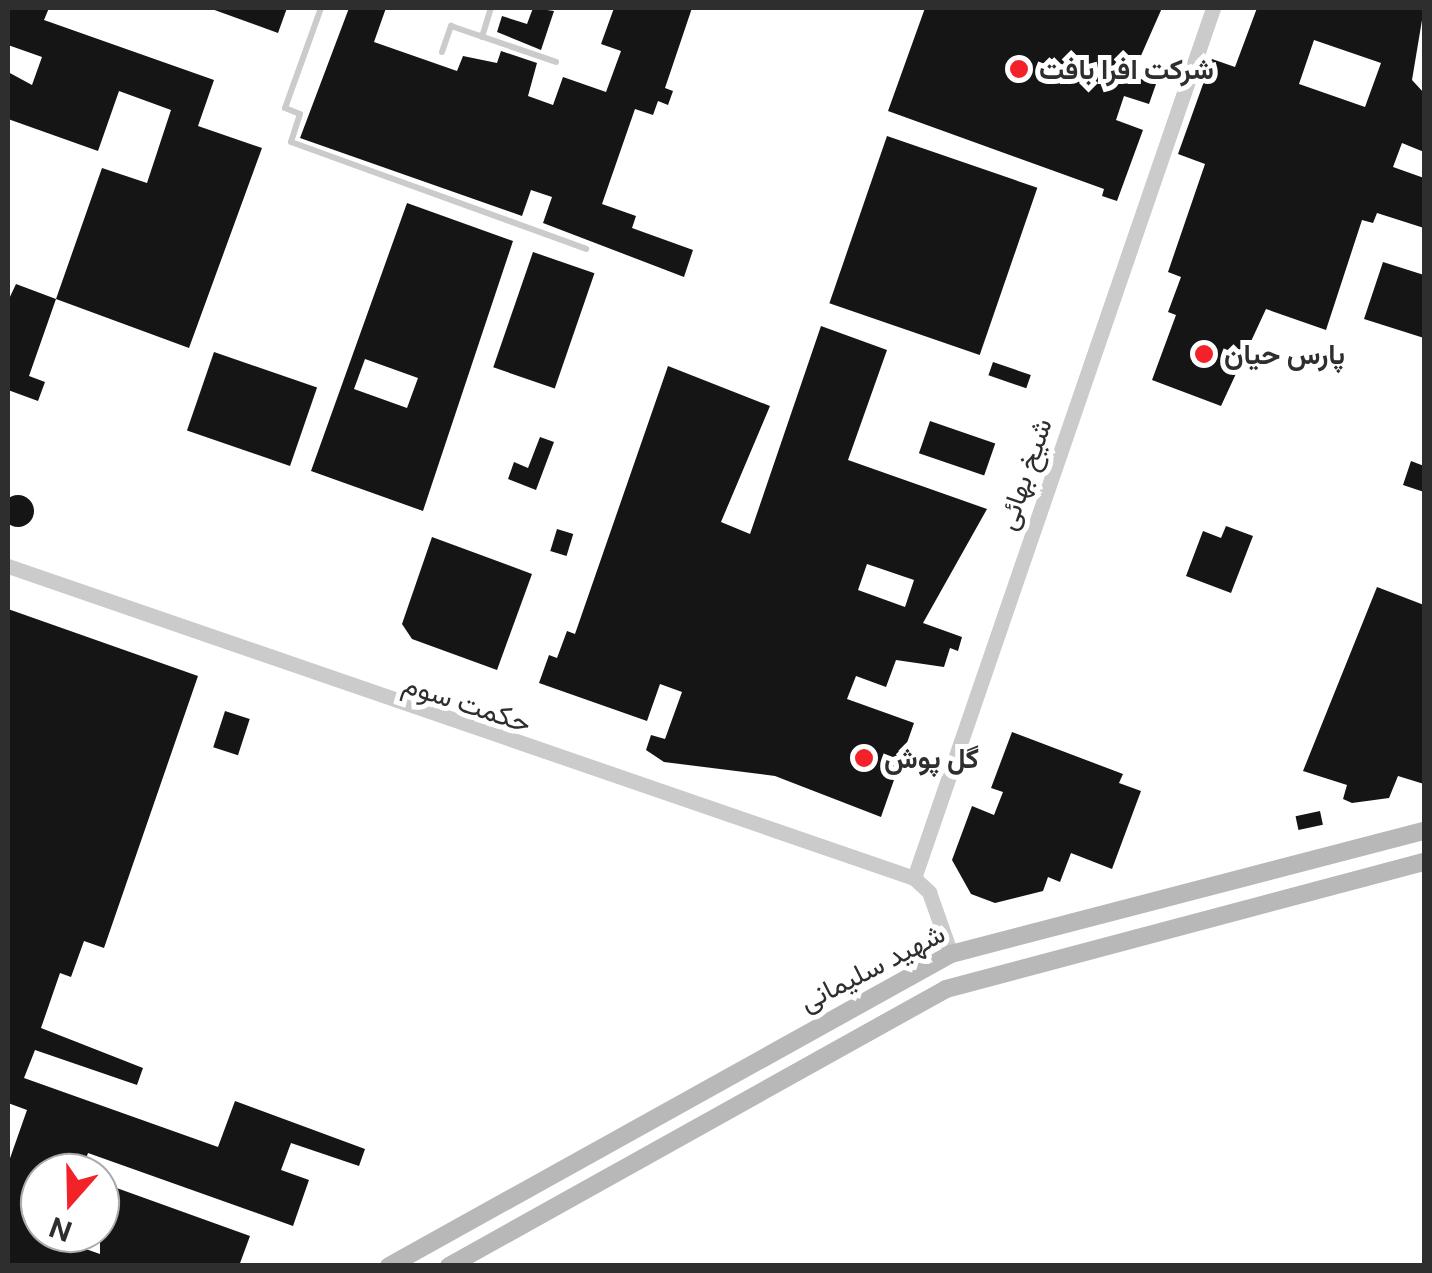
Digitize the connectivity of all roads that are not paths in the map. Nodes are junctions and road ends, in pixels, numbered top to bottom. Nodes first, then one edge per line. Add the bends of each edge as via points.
1 (321, 8) edge
2 (492, 8) edge
3 (1213, 8) edge
4 (482, 37) junction
5 (442, 52) dead end
6 (556, 62) dead end
7 (586, 249) dead end
8 (8, 566) edge
9 (1424, 831) edge
10 (1424, 862) edge
11 (914, 878) junction
12 (951, 954) junction
13 (390, 1266) edge
14 (449, 1266) edge

1 - 7 lane via 285,108 300,114 291,142
2 - 4 lane
3 - 11 street, شیخ بهائی
4 - 5 lane via 451,26
4 - 6 lane
8 - 11 street, حکمت سوم
9 - 12 main road, شهید سلیمانی
10 - 14 main road, شهید سلیمانی via 946,989
11 - 12 street via 929,892
12 - 13 main road, شهید سلیمانی

